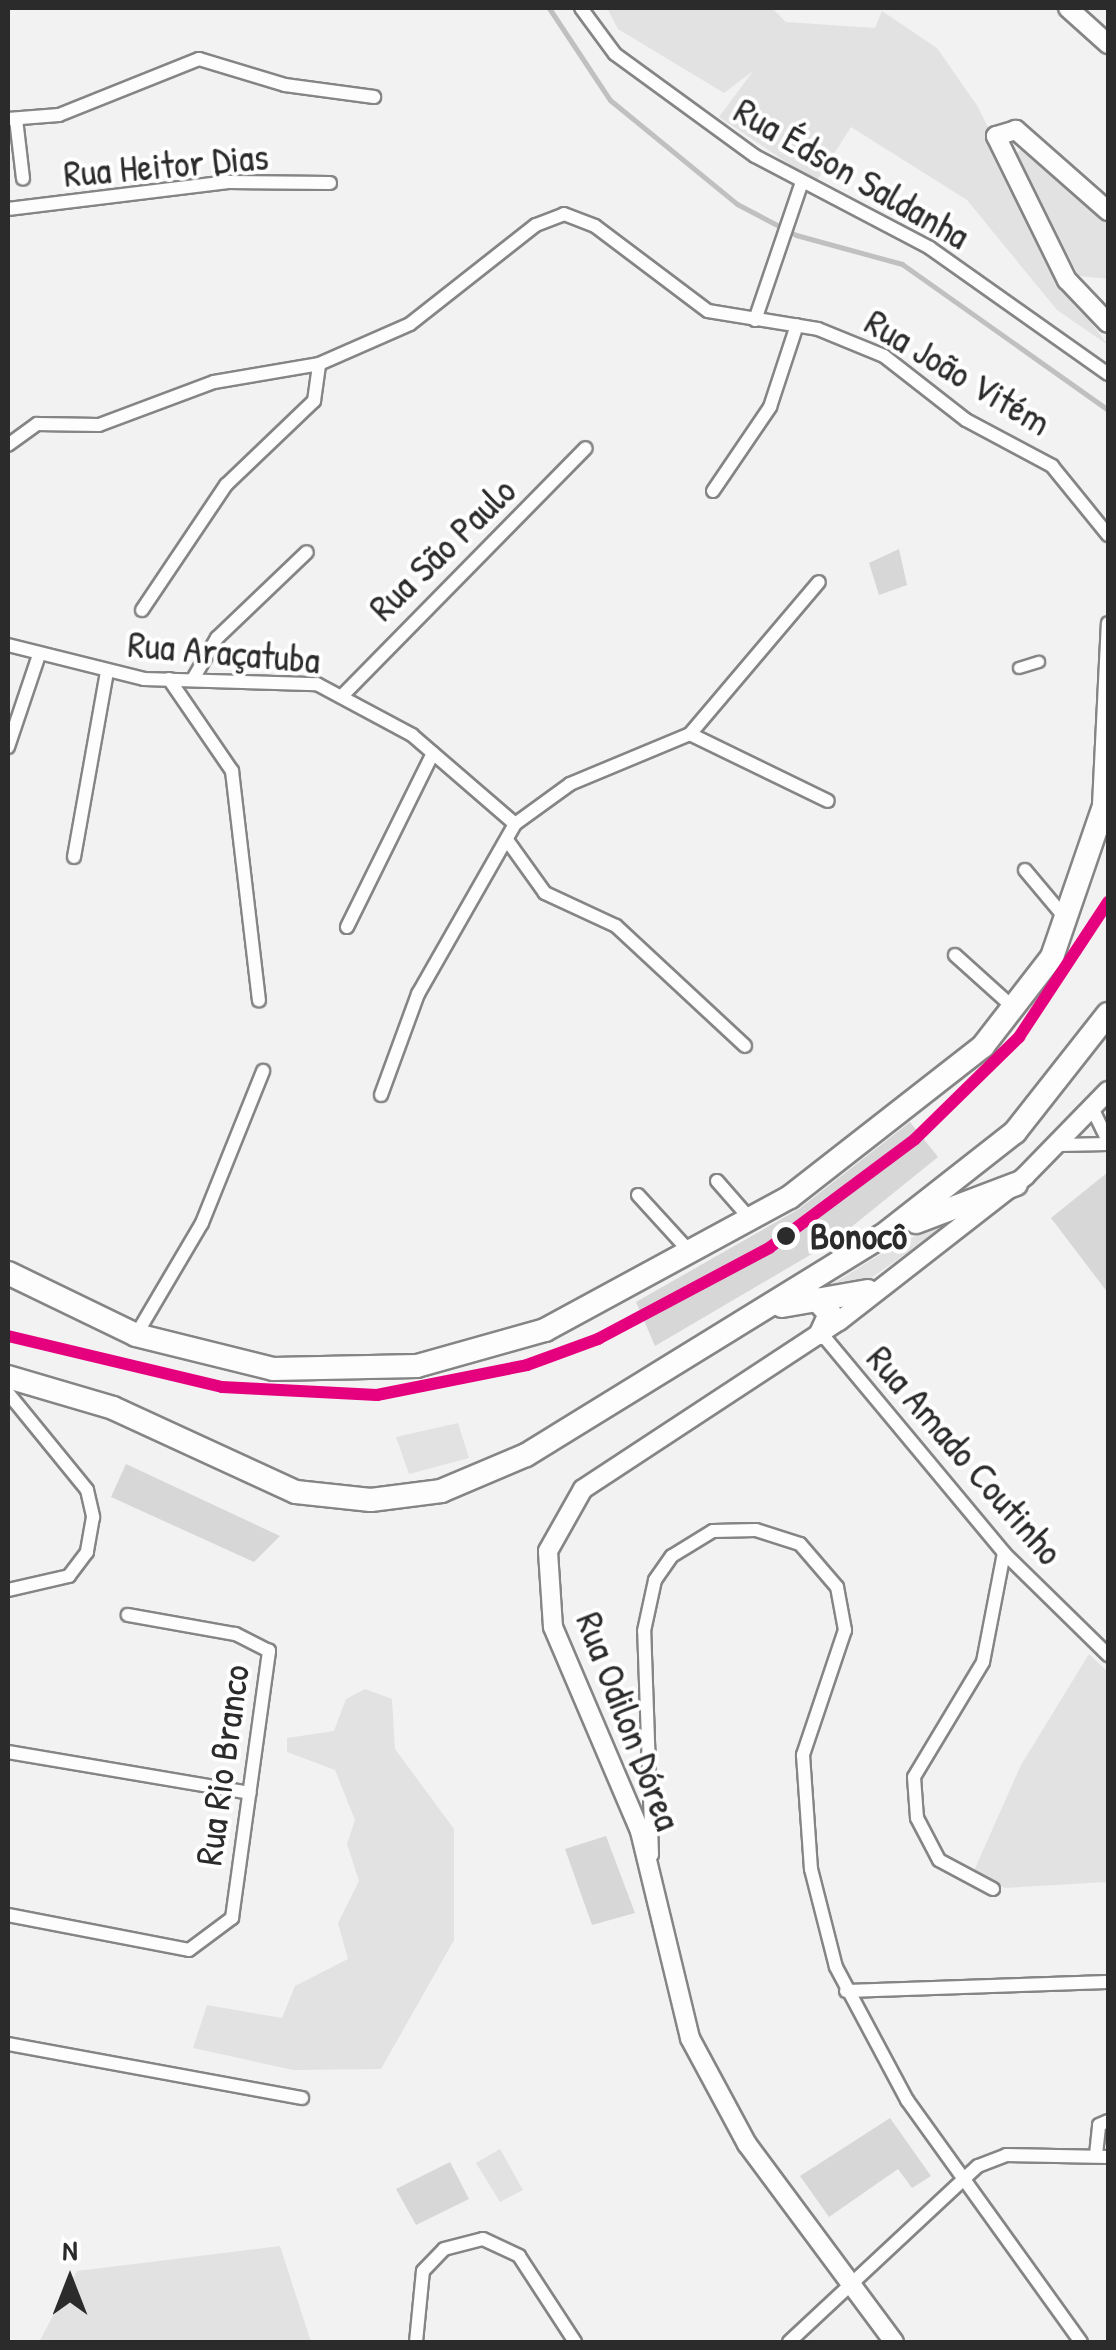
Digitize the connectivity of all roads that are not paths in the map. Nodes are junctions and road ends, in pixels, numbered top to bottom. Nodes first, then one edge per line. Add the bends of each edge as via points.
1 (581, 8) edge
2 (1068, 8) edge
3 (1108, 44) edge
4 (374, 97) dead end
5 (12, 119) edge
6 (23, 179) dead end
7 (330, 183) dead end
8 (800, 185) junction
9 (8, 209) edge
10 (1108, 211) edge
11 (755, 320) junction
12 (1108, 324) edge
13 (798, 325) junction
14 (319, 364) junction
15 (1108, 374) edge
16 (8, 445) edge
17 (586, 448) dead end
18 (712, 491) dead end
19 (1108, 535) edge
20 (307, 552) dead end
21 (819, 582) dead end
22 (142, 610) dead end
23 (1108, 623) edge
24 (8, 645) edge
25 (39, 655) junction
26 (1039, 662) dead end
27 (1020, 668) dead end
28 (108, 672) junction
29 (169, 679) junction
30 (193, 679) junction
31 (343, 695) junction
32 (690, 734) junction
33 (8, 747) edge
34 (434, 752) junction
35 (1108, 794) edge
36 (828, 800) dead end
37 (515, 824) junction
38 (1100, 824) junction
39 (506, 840) junction
40 (74, 857) dead end
41 (1026, 870) dead end
42 (1068, 922) junction
43 (348, 927) dead end
44 (955, 955) dead end
45 (259, 1000) dead end
46 (1016, 1010) junction
47 (1108, 1014) edge
48 (745, 1046) dead end
49 (263, 1071) dead end
50 (1108, 1090) edge
51 (381, 1094) dead end
52 (1093, 1110) junction
53 (1108, 1143) edge
54 (1058, 1145) junction
55 (717, 1181) dead end
56 (1016, 1184) junction
57 (638, 1195) dead end
58 (752, 1220) junction
59 (880, 1237) junction
60 (693, 1256) junction
61 (8, 1274) edge
62 (868, 1291) junction
63 (816, 1299) junction
64 (764, 1310) junction
65 (822, 1333) junction
66 (136, 1335) junction
67 (8, 1377) edge
68 (8, 1393) edge
69 (1004, 1553) junction
70 (8, 1590) edge
71 (128, 1615) dead end
72 (1108, 1655) edge
73 (8, 1752) edge
74 (250, 1793) junction
75 (653, 1878) junction
76 (993, 1889) dead end
77 (8, 1914) edge
78 (1108, 1982) edge
79 (846, 1991) junction
80 (8, 2044) edge
81 (302, 2098) dead end
82 (1108, 2121) edge
83 (1102, 2156) edge
84 (964, 2179) junction
85 (849, 2285) junction
86 (416, 2342) edge
87 (575, 2342) edge
88 (789, 2342) edge
89 (894, 2342) edge
90 (1081, 2342) edge

1 - 8 street, Rua Édson Saldanha via 615,54
2 - 3 street
4 - 5 street via 285,85 199,58 59,115
5 - 6 street
7 - 9 street, Rua Heitor Dias via 228,182
8 - 11 street
8 - 15 street, Rua Édson Saldanha via 930,248
10 - 12 street via 1016,130 1002,130 995,148 1049,250
11 - 13 street, Rua João Vitém
11 - 14 street, Rua João Vitém via 691,304 595,226 564,214 536,225 410,324
13 - 18 street via 770,407
13 - 19 street, Rua João Vitém via 863,344 966,420 1035,452
14 - 16 street via 214,382 99,426 37,424
14 - 22 street via 314,401 226,485
17 - 31 street, Rua São Paulo
20 - 30 street via 218,638
21 - 32 street
23 - 38 street via 1100,696
24 - 25 street, Rua Araçatuba
25 - 28 street, Rua Araçatuba
25 - 33 street
26 - 27 street
28 - 29 street, Rua Araçatuba
28 - 40 street
29 - 30 street, Rua Araçatuba
29 - 45 street via 236,785 238,876
30 - 31 street, Rua Araçatuba via 294,680
31 - 34 street, Rua Araçatuba
32 - 36 street
32 - 37 street via 570,784
34 - 37 street, Rua Araçatuba
34 - 43 street
35 - 38 highway
37 - 39 street
38 - 42 highway
39 - 48 street via 545,892 616,926 704,998
39 - 51 street via 418,994
41 - 42 street
42 - 46 highway
44 - 46 street
46 - 58 highway via 924,1098
47 - 59 highway via 1015,1132
49 - 66 street via 202,1223
50 - 52 street, Rua Odilon Dórea
52 - 53 street
52 - 54 street, Rua Odilon Dórea
53 - 54 street
54 - 56 street, Rua Odilon Dórea
55 - 58 street
56 - 59 highway
56 - 62 street, Rua Odilon Dórea
57 - 60 street
58 - 60 highway
59 - 64 highway
60 - 66 highway via 545,1330 417,1366 273,1369
61 - 66 highway
62 - 63 highway
62 - 65 street, Rua Odilon Dórea
63 - 64 highway
63 - 65 highway via 830,1314
64 - 67 highway via 526,1455 407,1498 296,1492 113,1408
65 - 69 street, Rua Amado Coutinho
65 - 75 street, Rua Odilon Dórea via 780,1351 583,1489 548,1551 554,1627
68 - 70 street via 87,1490 93,1517 87,1552 69,1576
69 - 72 street, Rua Amado Coutinho
69 - 76 street via 983,1662 914,1777 918,1818 938,1860
71 - 74 street, Rua Rio Branco via 250,1638 269,1651
73 - 74 street
74 - 77 street, Rua Rio Branco via 232,1918 189,1950
75 - 79 street via 644,1631 655,1580 672,1556 714,1531 756,1530 800,1544 837,1588 845,1630 802,1755 817,1902
75 - 85 street, Rua Odilon Dórea via 679,2001 705,2072
78 - 79 street
79 - 84 street
80 - 81 street
82 - 83 street via 1099,2125
83 - 84 street via 1006,2155
84 - 85 street
84 - 90 street
85 - 88 street
85 - 89 street, Rua Odilon Dórea
86 - 87 street via 423,2271 444,2249 483,2239 519,2256

